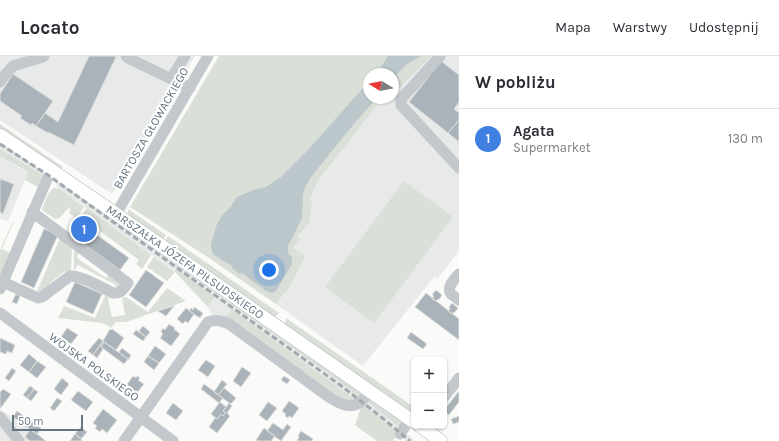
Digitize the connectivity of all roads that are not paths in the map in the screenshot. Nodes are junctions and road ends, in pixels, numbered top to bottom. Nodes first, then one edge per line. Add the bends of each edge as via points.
1 (44, 56) edge
2 (126, 56) edge
3 (185, 56) edge
4 (208, 56) edge
5 (440, 56) edge
6 (171, 78) junction
7 (0, 82) edge
8 (190, 88) junction
9 (0, 135) edge
10 (459, 168) edge
11 (51, 170) junction
12 (32, 212) junction
13 (116, 214) junction
14 (459, 274) edge
15 (1, 286) edge
16 (459, 300) edge
17 (0, 314) edge
18 (459, 378) edge
19 (370, 391) junction
20 (447, 393) edge
21 (0, 417) edge
22 (141, 417) junction
23 (411, 420) edge
24 (411, 428) edge
25 (424, 429) edge
26 (400, 434) dead end
27 (19, 441) edge
28 (124, 441) edge
29 (173, 441) edge
30 (440, 441) edge

1 - 7 street via 13,66
2 - 6 street
3 - 6 street
4 - 8 street, BARTOSZA GŁOWACKIEGO
5 - 10 street via 405,95 401,105
6 - 8 street
8 - 13 street, BARTOSZA GŁOWACKIEGO
9 - 11 main road, MARSZAŁKA JÓZEFA PIŁSUDSKIEGO
11 - 12 street
11 - 13 main road, MARSZAŁKA JÓZEFA PIŁSUDSKIEGO
12 - 15 street
12 - 15 street via 128,283 121,292 113,293 82,278 70,276 38,298
13 - 19 main road, MARSZAŁKA JÓZEFA PIŁSUDSKIEGO
14 - 16 street via 449,291
17 - 22 street, WOJSKA POLSKIEGO
18 - 20 street
19 - 22 street via 356,405 339,403 229,324 213,320 208,322
19 - 23 main road, MARSZAŁKA JÓZEFA PIŁSUDSKIEGO
21 - 27 street
22 - 28 street
22 - 29 street, WOJSKA POLSKIEGO
24 - 26 street
25 - 30 main road, MARSZAŁKA JÓZEFA PIŁSUDSKIEGO

